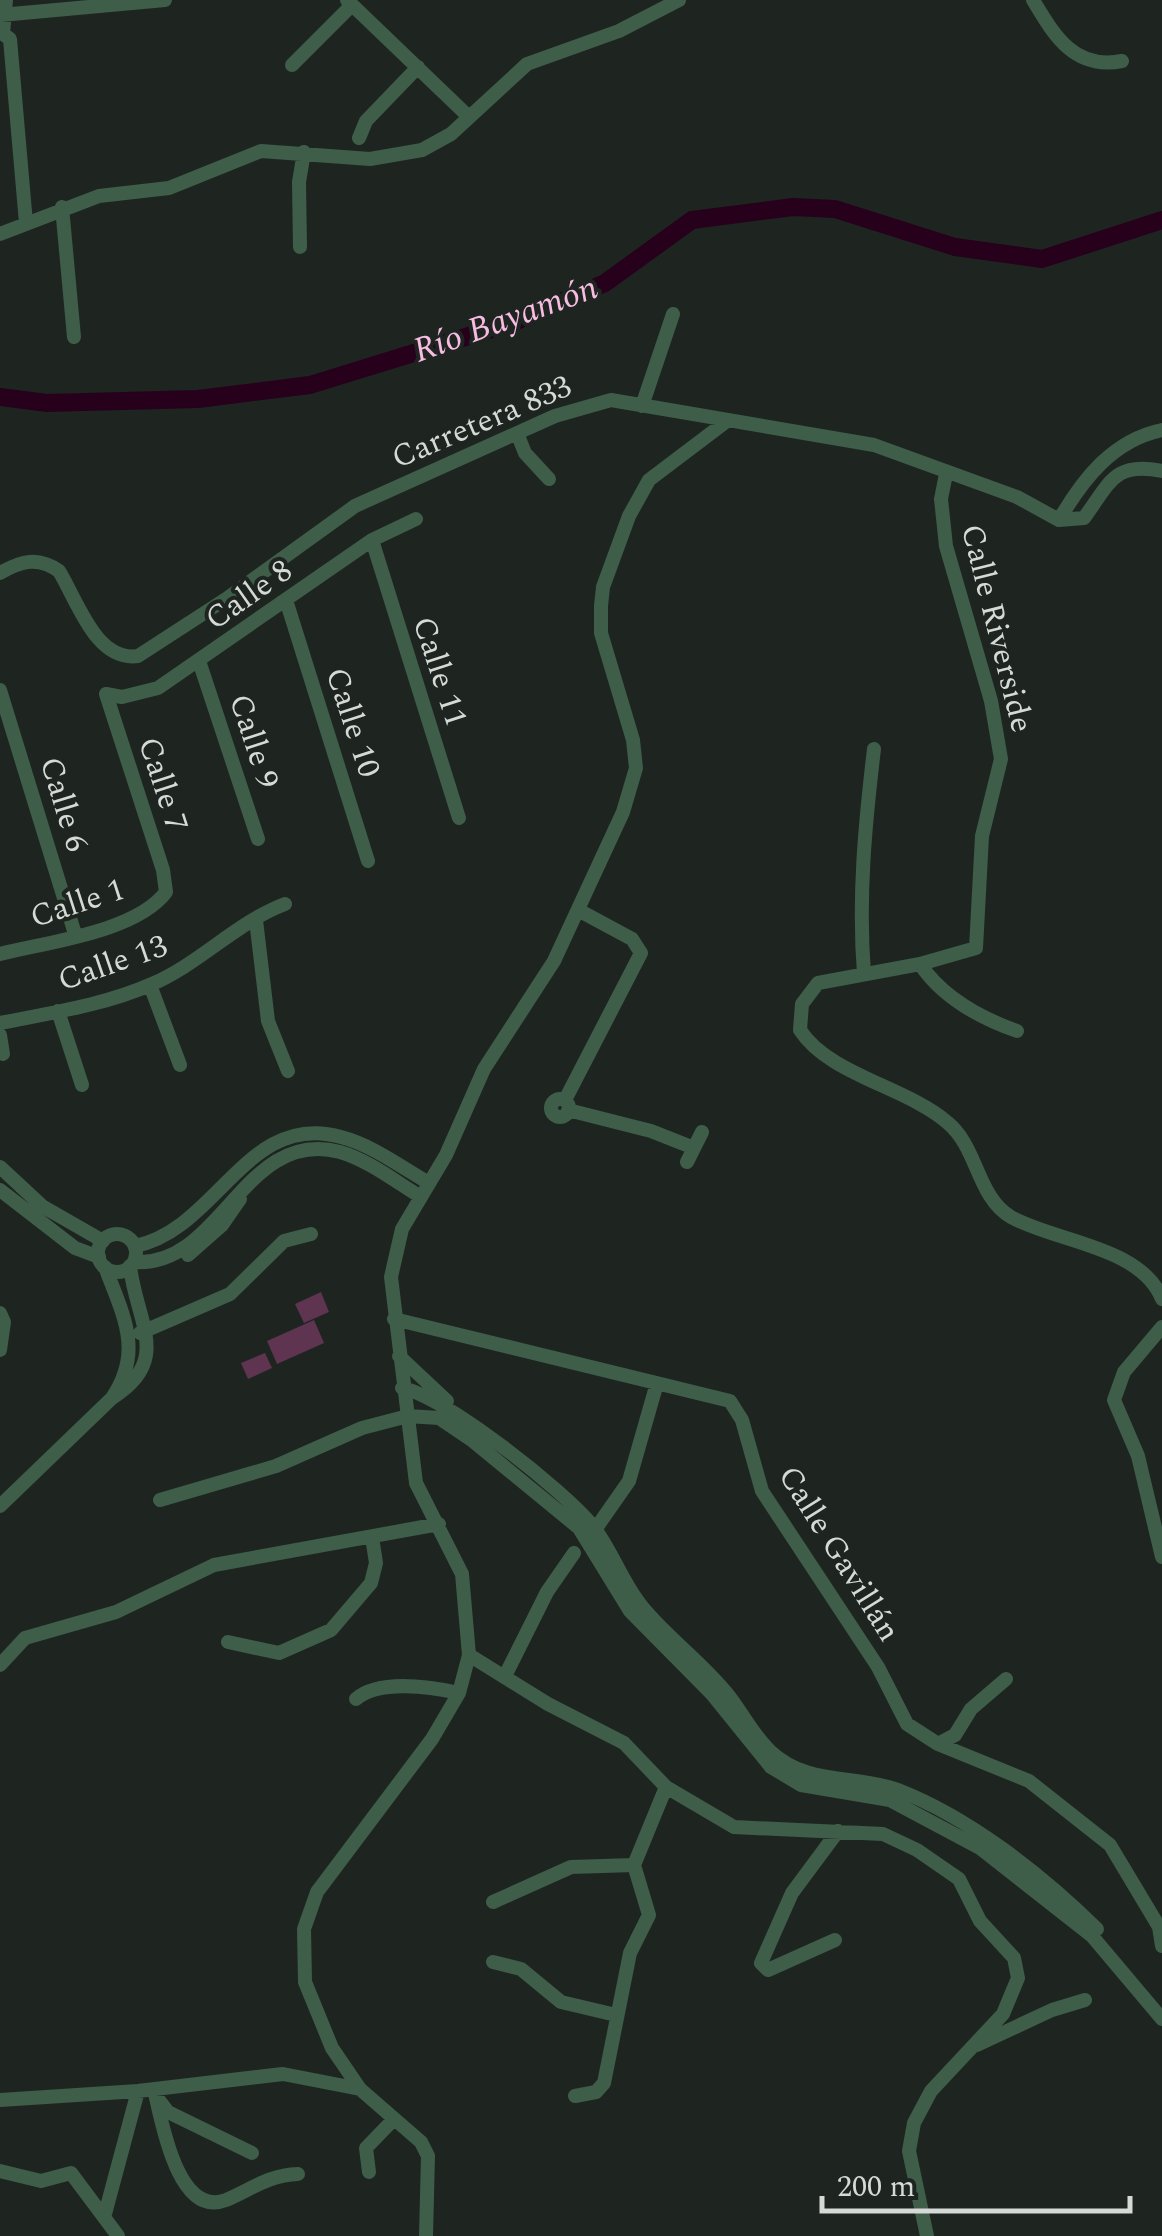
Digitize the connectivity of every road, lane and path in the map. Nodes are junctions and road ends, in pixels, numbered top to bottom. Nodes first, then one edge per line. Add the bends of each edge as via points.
1 (165, 0) edge
2 (679, 0) edge
3 (1034, 0) edge
4 (110, 2) edge
5 (350, 3) edge
6 (4, 10) edge
7 (1122, 61) dead end
8 (292, 66) dead end
9 (418, 68) junction
10 (469, 117) junction
11 (359, 138) dead end
12 (304, 152) junction
13 (62, 207) junction
14 (26, 223) junction
15 (0, 234) edge
16 (300, 247) dead end
17 (673, 314) dead end
18 (74, 336) dead end
19 (642, 406) junction
20 (728, 421) junction
21 (1162, 430) edge
22 (517, 433) junction
23 (1162, 471) edge
24 (946, 474) junction
25 (550, 479) dead end
26 (416, 519) dead end
27 (1059, 520) junction
28 (372, 540) junction
29 (0, 574) edge
30 (286, 600) junction
31 (200, 660) junction
32 (0, 690) edge
33 (106, 694) joint
34 (874, 749) dead end
35 (459, 818) dead end
36 (258, 839) dead end
37 (368, 861) dead end
38 (166, 892) joint
39 (285, 904) dead end
40 (580, 911) junction
41 (256, 920) junction
42 (75, 934) junction
43 (0, 954) edge
44 (920, 964) junction
45 (864, 974) junction
46 (150, 985) junction
47 (58, 1011) junction
48 (0, 1024) edge
49 (1017, 1031) dead end
50 (0, 1036) edge
51 (4, 1054) dead end
52 (180, 1065) dead end
53 (288, 1072) dead end
54 (82, 1084) dead end
55 (702, 1132) dead end
56 (0, 1167) edge
57 (430, 1183) junction
58 (0, 1190) edge
59 (421, 1197) junction
60 (311, 1234) dead end
61 (103, 1241) junction
62 (135, 1246) junction
63 (102, 1262) junction
64 (138, 1264) junction
65 (1162, 1298) edge
66 (0, 1313) edge
67 (394, 1319) junction
68 (1162, 1327) edge
69 (146, 1331) junction
70 (130, 1336) junction
71 (0, 1348) edge
72 (399, 1356) junction
73 (652, 1382) junction
74 (404, 1394) junction
75 (112, 1398) junction
76 (408, 1416) junction
77 (462, 1425) junction
78 (160, 1500) dead end
79 (0, 1506) edge
80 (439, 1524) junction
81 (587, 1529) junction
82 (372, 1537) junction
83 (574, 1553) dead end
84 (1162, 1558) edge
85 (228, 1642) dead end
86 (469, 1655) junction
87 (0, 1665) edge
88 (506, 1674) junction
89 (1006, 1679) dead end
90 (459, 1693) junction
91 (356, 1699) dead end
92 (938, 1744) junction
93 (666, 1786) junction
94 (838, 1830) junction
95 (634, 1864) junction
96 (493, 1902) dead end
97 (835, 1940) dead end
98 (1162, 1946) edge
99 (493, 1962) dead end
100 (1086, 2000) dead end
101 (1159, 2001) edge
102 (616, 2015) junction
103 (1162, 2018) edge
104 (971, 2046) junction
105 (360, 2088) junction
106 (154, 2089) junction
107 (138, 2091) junction
108 (575, 2096) dead end
109 (0, 2100) edge
110 (394, 2119) junction
111 (252, 2153) dead end
112 (0, 2171) edge
113 (369, 2172) dead end
114 (298, 2174) dead end
115 (105, 2214) junction
116 (118, 2236) edge
117 (426, 2236) edge
118 (927, 2236) edge

1 - 4 street
2 - 10 street via 619,31 527,64
3 - 7 street via 1080,57 1098,66
4 - 6 street
5 - 8 street
5 - 9 street
6 - 14 street
9 - 10 street
9 - 11 street via 366,121
10 - 12 street via 438,142 401,156
12 - 13 street via 261,151 169,188
12 - 16 street
13 - 14 street
13 - 18 street
14 - 15 street
17 - 19 street
19 - 20 street, Carretera 833
19 - 22 street, Carretera 833 via 589,404
20 - 24 street, Carretera 833 via 874,446
20 - 40 street via 649,480 603,587 602,633 636,768
21 - 27 street via 1140,434 1110,454
22 - 25 street via 525,454
22 - 29 street, Carretera 833 via 354,506 138,656 106,651 60,571 47,562 30,560
23 - 27 street via 1133,465 1084,518
24 - 27 street, Carretera 833 via 1017,497
24 - 44 street, Calle Riverside via 946,546 1001,758 982,836 976,948
26 - 28 street, Calle 8
28 - 30 street, Calle 8
28 - 35 street, Calle 11
30 - 31 street, Calle 8
30 - 37 street, Calle 10
31 - 33 street, Calle 8 via 158,688
31 - 36 street, Calle 9
32 - 42 street, Calle 6
33 - 38 street, Calle 7
34 - 45 street via 862,847
38 - 42 street, Calle 1 via 123,921
39 - 41 street, Calle 13
40 - 55 street via 632,940 641,953 566,1105 691,1155
40 - 57 street via 484,1069
41 - 46 street, Calle 13
41 - 53 street via 268,1020
42 - 43 street, Calle 1
44 - 45 street, Calle Riverside
44 - 49 street via 980,1018
45 - 65 street, Calle Riverside via 818,983 808,992 800,1021 807,1041 947,1122 970,1148 989,1195 1009,1216 1116,1258 1156,1283
46 - 47 street, Calle 13
46 - 52 street
47 - 48 street, Calle 13
47 - 54 street
50 - 51 street
56 - 61 street via 42,1206
57 - 59 street
57 - 62 street via 343,1137 294,1135 255,1154 184,1225
58 - 63 street
59 - 64 street via 348,1155 286,1154 187,1246
59 - 67 street via 402,1229 391,1277
60 - 69 street via 284,1241 230,1294
61 - 62 street via 123,1235
61 - 63 street
62 - 64 street
63 - 64 street via 114,1272
63 - 70 street
64 - 69 street via 135,1302
66 - 71 street
67 - 72 street
67 - 73 street, Calle Gavillán
68 - 84 street via 1124,1372 1114,1400 1138,1456
69 - 70 street
69 - 75 street via 142,1373
70 - 75 street via 132,1357
72 - 74 street
72 - 77 street
73 - 81 street via 629,1481
73 - 92 street, Calle Gavillán via 730,1401 762,1491 878,1667 906,1724
74 - 76 street
74 - 77 street via 424,1394
75 - 79 street
76 - 77 street
76 - 78 street via 362,1428 276,1466
76 - 80 street via 416,1483
77 - 81 street
80 - 82 street
80 - 86 street via 462,1574
81 - 101 street via 646,1613 718,1683 776,1756 806,1774 908,1794 984,1838 1068,1901
81 - 103 street via 641,1624 712,1694 770,1768 801,1785 890,1800 980,1848 1092,1936
82 - 85 street via 372,1584 330,1630 279,1653
82 - 87 street via 214,1564 116,1612 25,1638
83 - 88 street via 546,1592
86 - 88 street
86 - 90 street
88 - 93 street via 548,1704 624,1742
89 - 92 street via 971,1709 956,1735
90 - 91 street via 390,1688
90 - 105 street via 317,1892 304,1929 305,1982 332,2048
92 - 98 street, Calle Gavillán via 1029,1781 1110,1845 1160,1927
93 - 94 street via 734,1827
93 - 95 street
94 - 97 street via 792,1893 761,1963 768,1970
94 - 104 street via 883,1834 936,1861 959,1880 980,1921 1014,1958 1018,1978 1010,2002
95 - 96 street via 571,1868
95 - 102 street via 649,1915 630,1953
99 - 102 street via 521,1969 561,2002
100 - 104 street
101 - 103 street
102 - 108 street via 604,2083
104 - 118 street via 931,2091 914,2123 909,2151
105 - 106 street via 283,2074
105 - 110 street
106 - 107 street
106 - 111 street via 168,2112
106 - 114 street via 172,2166 203,2198 224,2201 274,2175
107 - 109 street
107 - 115 street
110 - 113 street via 366,2148
110 - 117 street via 422,2142 428,2156
112 - 115 street via 41,2181 71,2173
115 - 116 street

